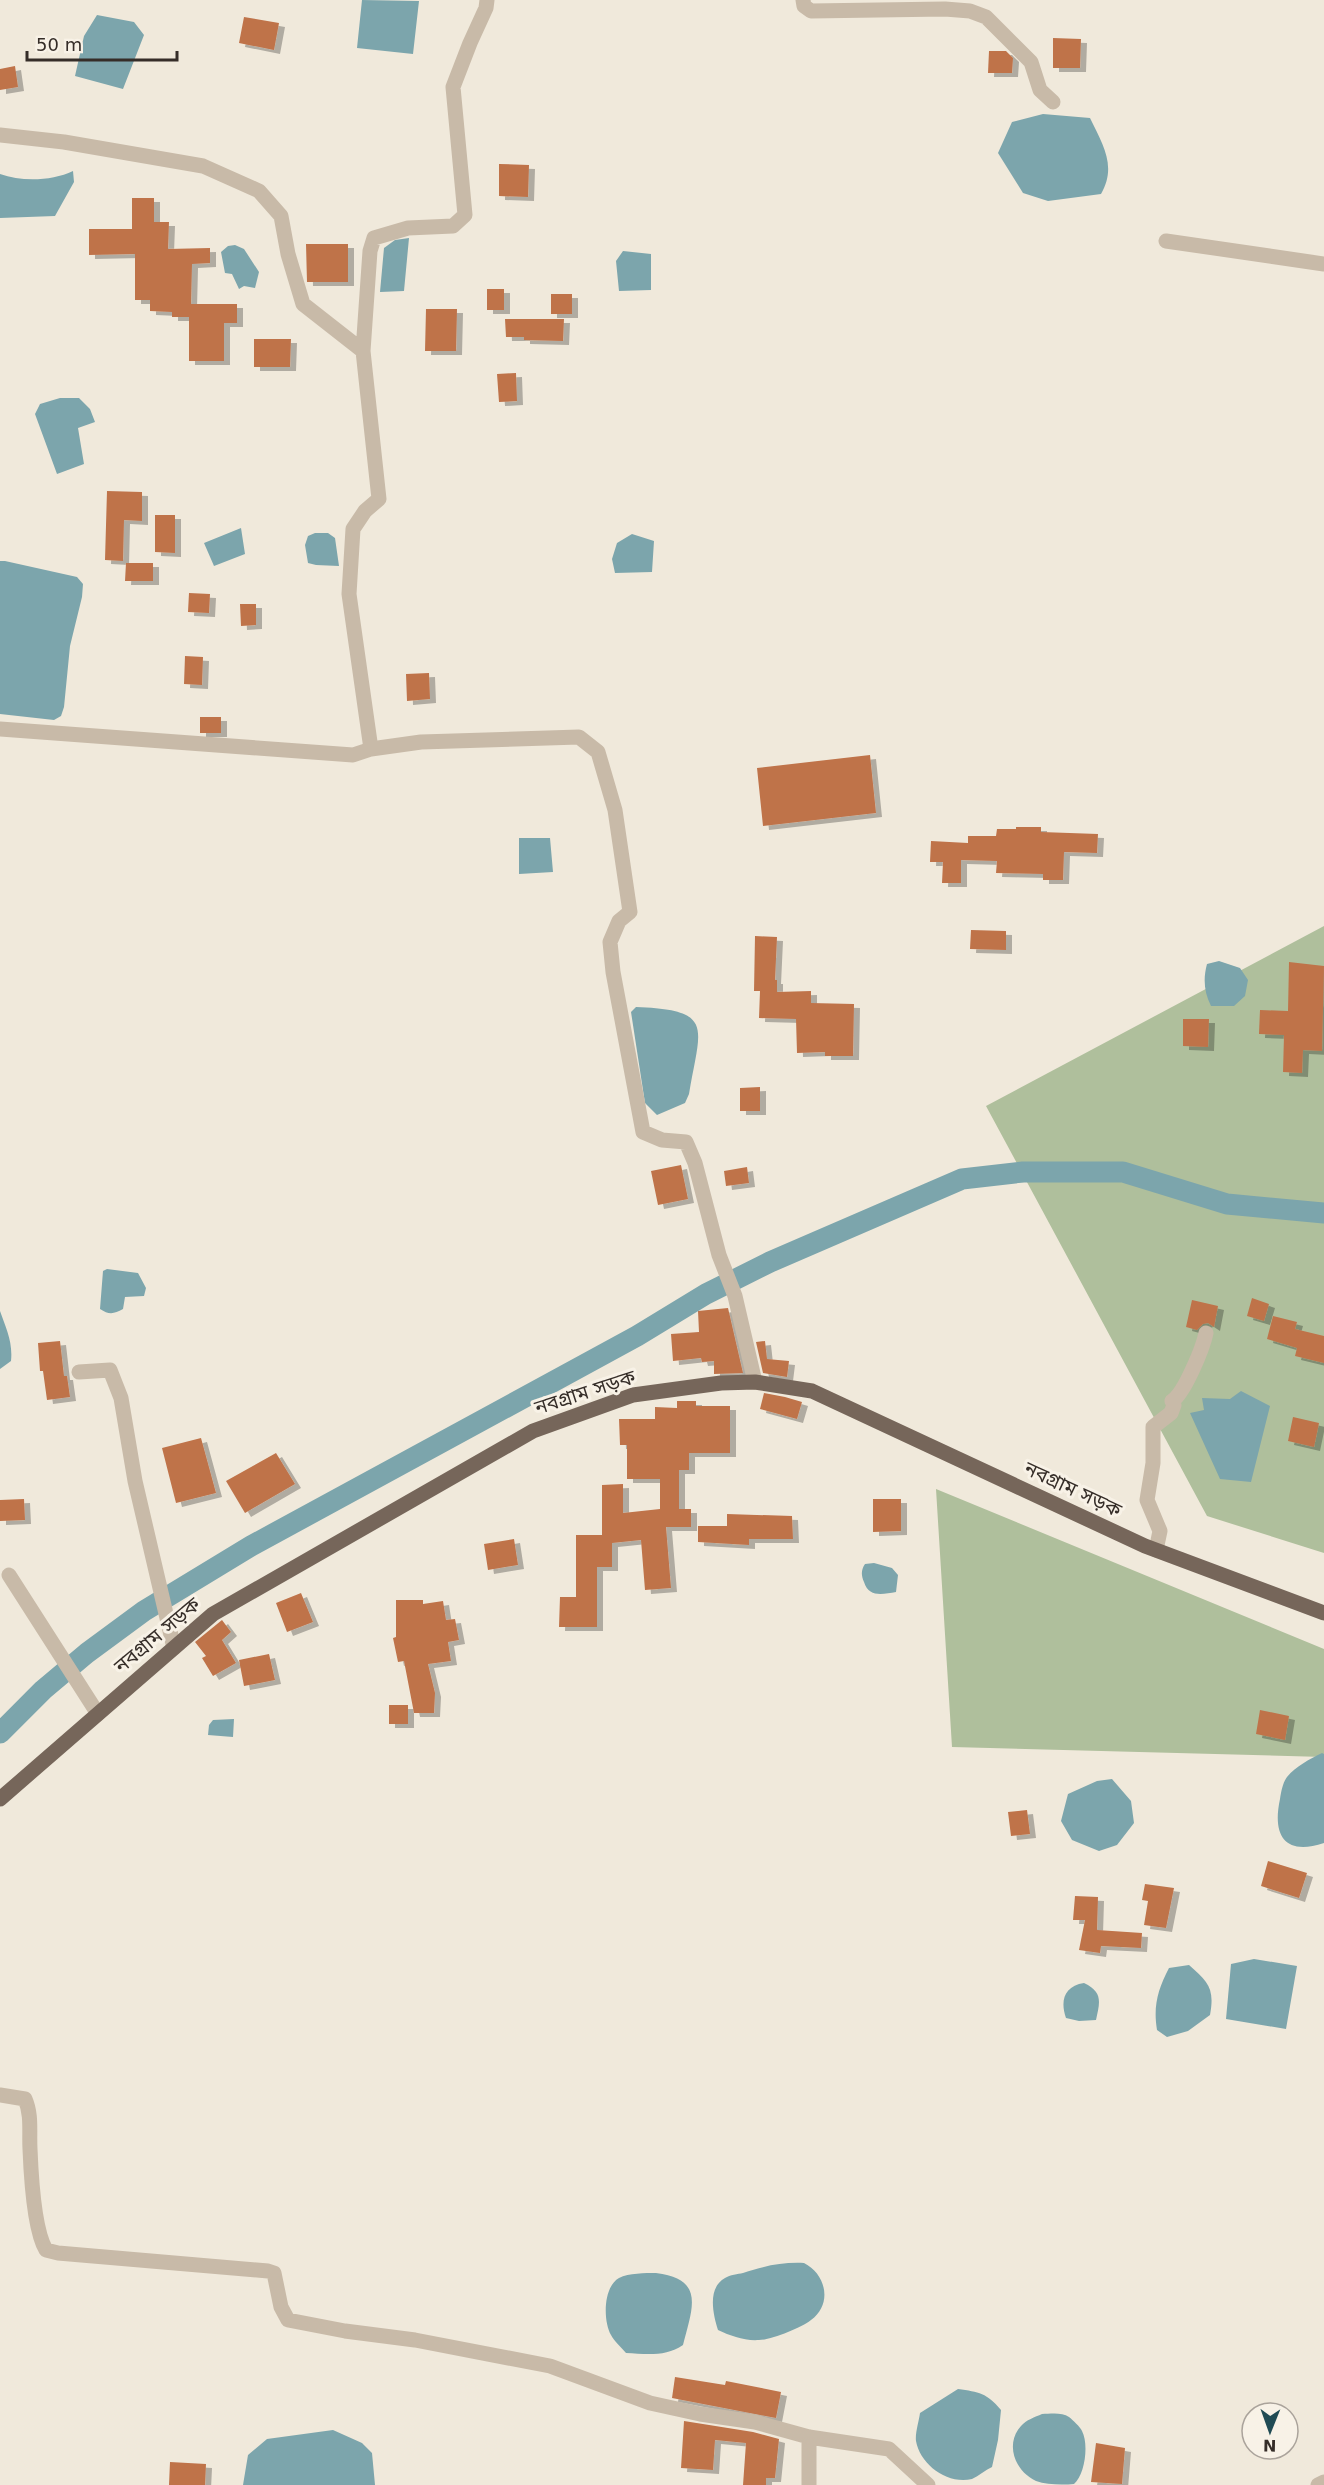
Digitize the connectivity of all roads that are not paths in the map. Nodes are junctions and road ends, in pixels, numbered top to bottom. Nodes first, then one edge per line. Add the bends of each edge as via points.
1 (487, 0) edge
2 (803, 0) edge
3 (1053, 102) dead end
4 (0, 135) edge
5 (1166, 241) dead end
6 (1324, 264) edge
7 (363, 351) junction
8 (0, 729) edge
9 (371, 749) junction
10 (1206, 1333) dead end
11 (79, 1372) dead end
12 (754, 1382) junction
13 (1156, 1550) junction
14 (9, 1575) dead end
15 (1324, 1612) edge
16 (174, 1647) junction
17 (98, 1714) junction
18 (0, 1799) edge
19 (0, 2095) edge
20 (809, 2437) junction
21 (1324, 2482) edge
22 (809, 2485) edge
23 (928, 2485) edge
24 (1318, 2485) edge

1 - 7 street via 453,87 465,215 453,226 408,228 374,238
2 - 3 street via 811,11 945,9 986,17 1031,62 1040,90
4 - 7 street via 203,166 259,191 281,216 303,304
5 - 6 street
7 - 9 street via 379,499 364,511 353,529 349,594
8 - 9 street via 353,755
9 - 12 street via 422,742 579,737 598,752 615,810 628,893 630,912 619,921 610,942 643,1132 662,1140 686,1142 735,1296
10 - 13 street via 1184,1387 1172,1401 1171,1413 1154,1426 1147,1500 1160,1531
11 - 16 street via 110,1370 121,1398 135,1481
12 - 13 main road, নবগ্রাম সড়ক via 812,1390
12 - 16 main road, নবগ্রাম সড়ক via 633,1395 532,1431 213,1614
13 - 15 main road, নবগ্রাম সড়ক
14 - 17 street
16 - 17 main road, নবগ্রাম সড়ক
17 - 18 main road, নবগ্রাম সড়ক
19 - 20 street via 25,2099 30,2108 30,2151 39,2234 46,2250 268,2271 274,2273 288,2320 550,2366 650,2403 755,2422
20 - 22 street
20 - 23 street via 889,2449
21 - 24 street

